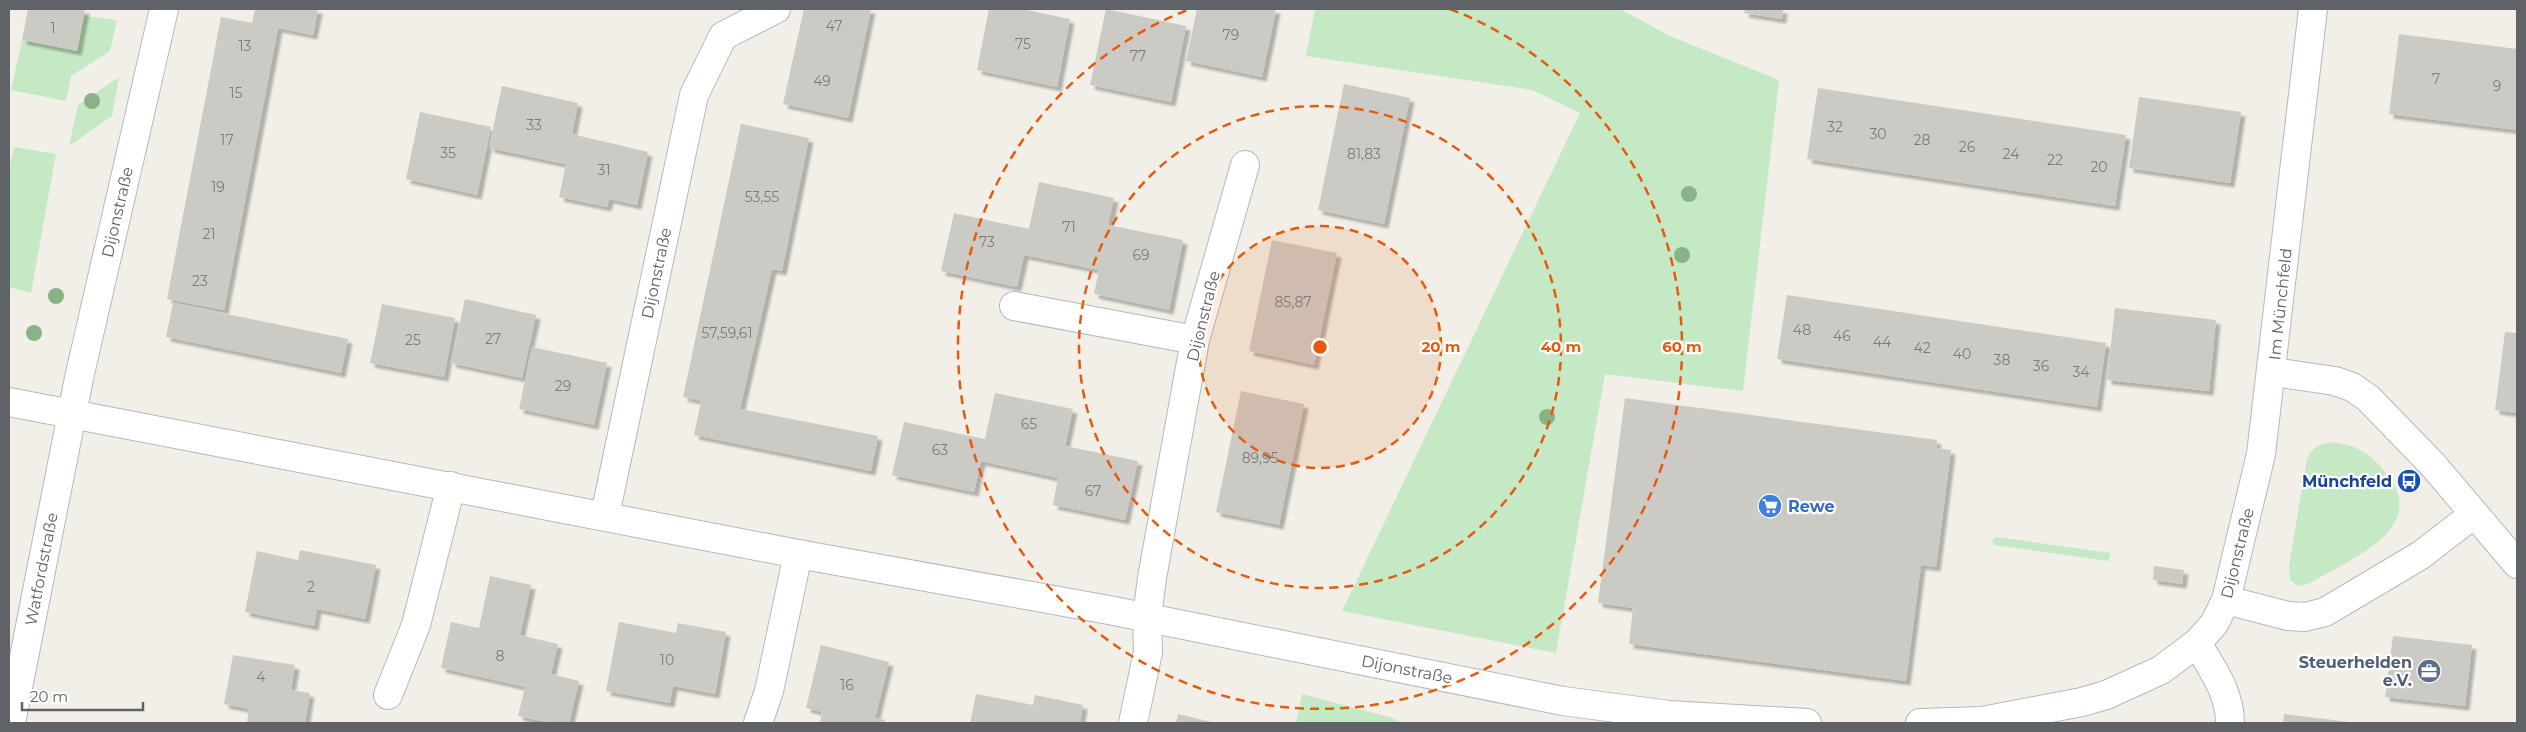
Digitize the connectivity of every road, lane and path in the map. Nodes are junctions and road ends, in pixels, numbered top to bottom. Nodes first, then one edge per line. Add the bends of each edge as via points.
1 (164, 9) edge
2 (776, 9) edge
3 (2313, 9) edge
4 (1245, 166) dead end
5 (1014, 306) dead end
6 (1195, 340) junction
7 (2272, 372) junction
8 (9, 402) edge
9 (71, 415) junction
10 (451, 486) junction
11 (2474, 514) junction
12 (605, 515) junction
13 (798, 554) junction
14 (2517, 564) edge
15 (2226, 600) junction
16 (1147, 617) junction
17 (2196, 643) junction
18 (388, 695) dead end
19 (1668, 719) edge
20 (11, 723) edge
21 (758, 723) edge
22 (1133, 723) edge
23 (1806, 723) edge
24 (1920, 723) edge
25 (2230, 723) edge

1 - 9 street, Dijonstraße
2 - 12 street, Dijonstraße via 723,36 694,95
3 - 7 street, Im Münchfeld
4 - 6 street, Dijonstraße
5 - 6 street
6 - 16 street, Dijonstraße
7 - 11 street, Im Münchfeld via 2335,381 2368,398 2433,465
7 - 15 street, Dijonstraße via 2261,454
8 - 9 street, Dijonstraße
9 - 10 street, Dijonstraße
9 - 20 street, Watfordstraße
10 - 12 street, Dijonstraße
10 - 18 street via 416,625
11 - 14 street, Im Münchfeld
11 - 15 street via 2421,555 2325,612 2306,617 2288,616
12 - 13 street, Dijonstraße
13 - 16 street, Dijonstraße
13 - 21 street via 770,691
15 - 17 street, Dijonstraße via 2214,624
16 - 19 street, Dijonstraße via 1563,701
16 - 22 street, Dijonstraße via 1148,652
17 - 24 street, Dijonstraße via 2162,670 2134,684 2082,702 1982,721
17 - 25 street via 2226,692
19 - 23 street, Dijonstraße

